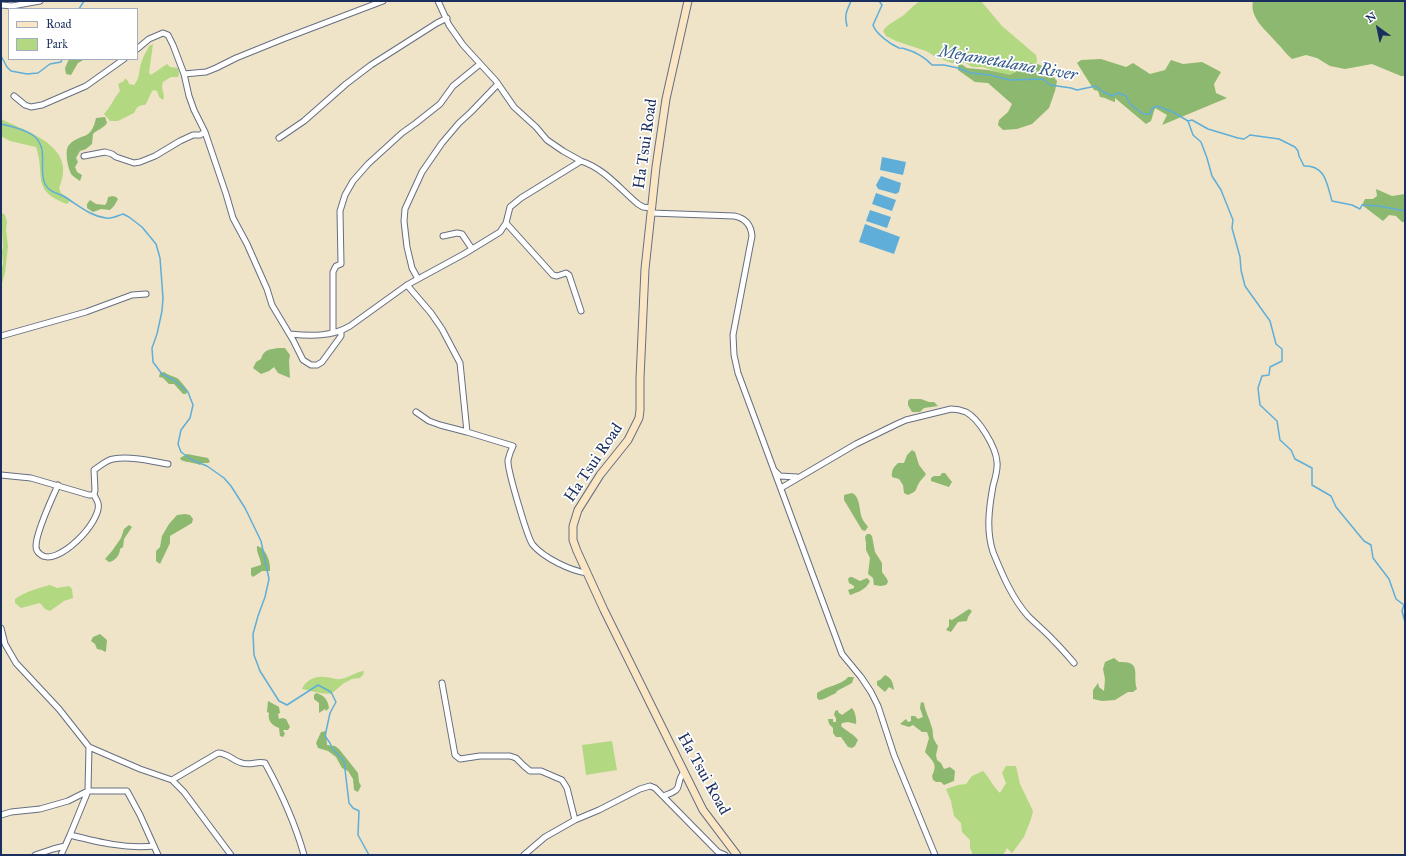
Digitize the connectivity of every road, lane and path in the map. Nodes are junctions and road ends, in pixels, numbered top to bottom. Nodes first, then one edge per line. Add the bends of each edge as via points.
1 (40, 1) edge
2 (383, 1) edge
3 (438, 1) edge
4 (688, 1) edge
5 (1, 5) edge
6 (447, 18) junction
7 (138, 48) edge
8 (123, 60) edge
9 (480, 64) junction
10 (184, 74) junction
11 (498, 84) junction
12 (14, 96) dead end
13 (205, 132) junction
14 (278, 138) dead end
15 (84, 156) dead end
16 (581, 160) junction
17 (651, 210) junction
18 (506, 223) junction
19 (758, 226) dead end
20 (751, 228) junction
21 (443, 236) dead end
22 (472, 249) junction
23 (418, 279) junction
24 (407, 285) junction
25 (146, 294) dead end
26 (581, 312) dead end
27 (340, 332) junction
28 (333, 333) junction
29 (290, 334) junction
30 (1, 336) edge
31 (416, 412) dead end
32 (467, 432) junction
33 (168, 464) dead end
34 (774, 470) junction
35 (1, 475) edge
36 (798, 477) junction
37 (58, 486) junction
38 (781, 488) junction
39 (94, 495) junction
40 (587, 573) junction
41 (1, 628) edge
42 (1074, 663) dead end
43 (442, 683) dead end
44 (89, 747) junction
45 (684, 772) junction
46 (172, 780) junction
47 (88, 791) junction
48 (663, 796) junction
49 (1, 815) edge
50 (575, 820) junction
51 (70, 835) junction
52 (65, 846) junction
53 (154, 846) junction
54 (35, 855) edge
55 (60, 855) edge
56 (158, 855) edge
57 (231, 855) edge
58 (304, 855) edge
59 (524, 855) edge
60 (725, 855) edge
61 (737, 855) edge
62 (935, 855) edge

1 - 5 street via 12,6
2 - 10 street via 206,72
3 - 6 street
4 - 17 street, Ha Tsui Road via 659,138
6 - 9 street via 463,45
6 - 14 street via 371,65 304,121
7 - 10 street via 156,35 168,35
8 - 12 street via 86,86 42,105 31,107
9 - 11 street
9 - 28 street via 453,86 440,104 402,133 368,164 345,195 340,211 341,264 336,266 333,272
10 - 13 street via 194,110
11 - 16 street via 514,108 536,127 539,133 563,151
11 - 23 street via 442,143 422,172 406,209 404,221 407,247 412,268
13 - 15 street via 193,135 140,162 116,158 105,152
13 - 29 street via 232,218 254,259 272,305
16 - 17 street via 597,167 638,204
16 - 18 street via 510,207
17 - 20 street via 741,217
17 - 40 street, Ha Tsui Road via 645,269 639,418 628,440 588,493 575,517 572,526 573,540
18 - 22 street via 500,232
18 - 26 street via 553,275 569,275
19 - 20 street
20 - 34 street via 752,236 732,342 738,373
21 - 22 street via 462,234
22 - 23 street
23 - 24 street
24 - 27 street
24 - 32 street via 442,329 460,363
25 - 30 street via 132,295 78,314
27 - 28 street
27 - 29 street via 341,336 317,365 311,365 303,360
28 - 29 street via 305,336
31 - 32 street via 434,423
32 - 40 street via 513,446 508,461 510,473 532,545 562,565
33 - 39 street via 147,460 109,461 94,470
34 - 36 street via 780,476
34 - 38 street
35 - 37 street via 31,478
36 - 38 street
36 - 42 street via 856,444 906,420 951,409 967,413 977,421 992,446 997,462 989,526 993,551 1004,578 1028,615
37 - 39 street
37 - 39 street via 36,546 37,552 43,557 55,557 86,532 98,511
38 - 62 street via 842,654 861,677 878,706 894,754
40 - 45 street, Ha Tsui Road
41 - 44 street via 5,644 16,663 59,709
43 - 50 street via 455,755 460,759 510,756 530,771 541,771 562,780 567,788
44 - 46 street
44 - 47 street
45 - 48 street via 680,777 679,788
45 - 61 street, Ha Tsui Road via 703,810
46 - 57 street via 184,792
46 - 58 street via 218,753 224,753 240,763 265,763 298,834
47 - 49 street via 68,801 40,809
47 - 51 street
47 - 53 street via 127,791
48 - 50 street via 650,786
48 - 60 street via 718,852
50 - 59 street via 545,837
51 - 52 street
51 - 53 street via 118,845
52 - 54 street
52 - 55 street
53 - 56 street

